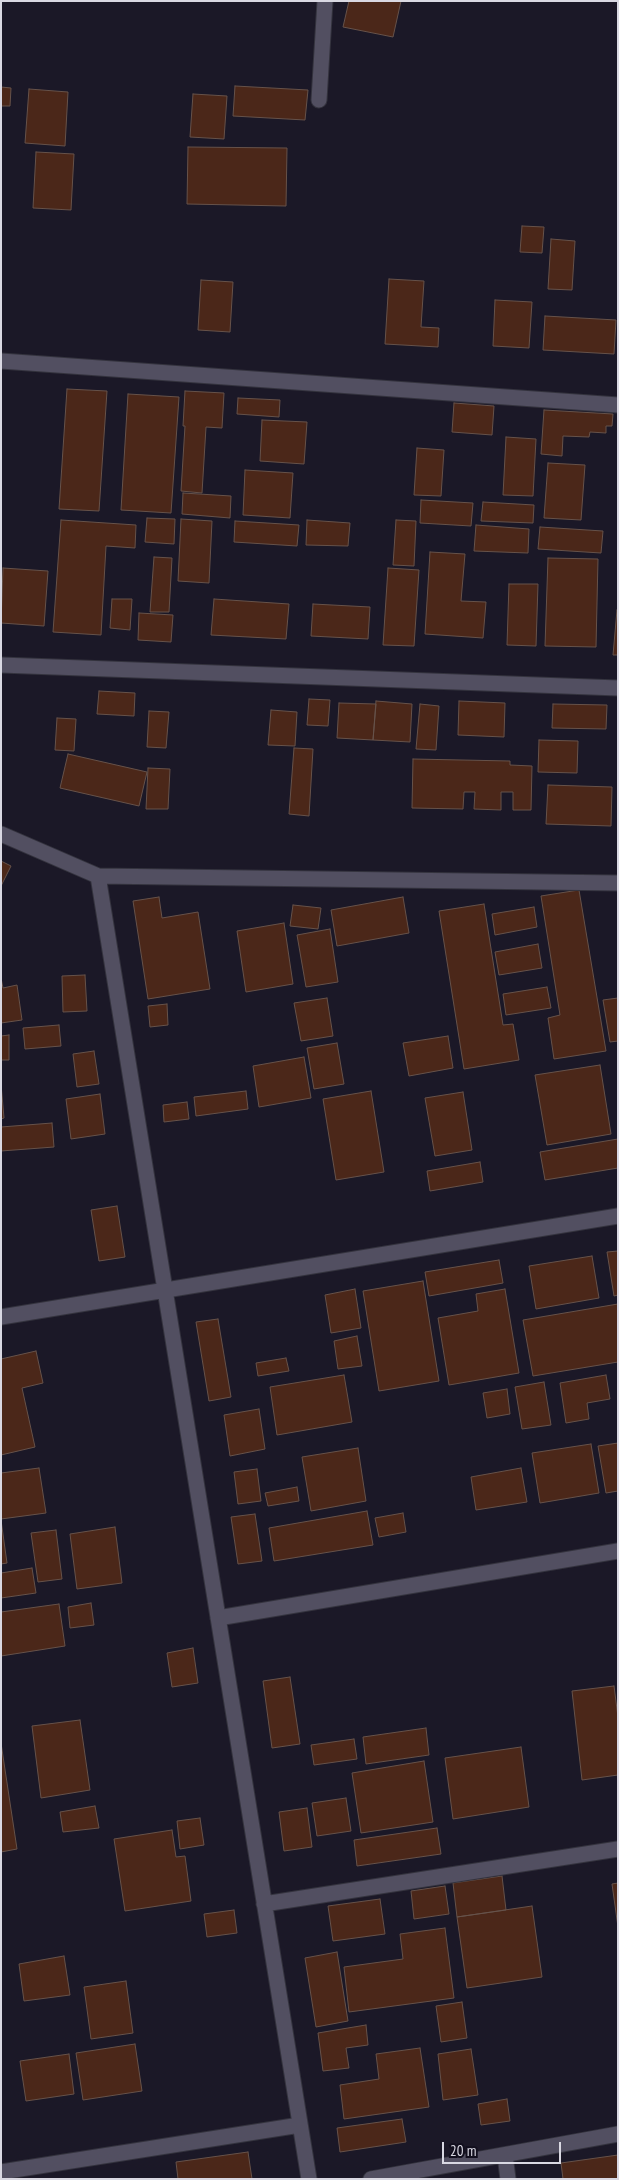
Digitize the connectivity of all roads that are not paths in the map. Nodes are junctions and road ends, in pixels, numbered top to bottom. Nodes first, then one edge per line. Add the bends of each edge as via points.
1 (325, 1) edge
2 (319, 100) dead end
3 (1, 361) edge
4 (618, 404) edge
5 (1, 665) edge
6 (618, 688) edge
7 (1, 834) edge
8 (98, 876) junction
9 (618, 882) edge
10 (618, 1216) edge
11 (165, 1290) junction
12 (1, 1318) edge
13 (618, 1551) edge
14 (218, 1618) junction
15 (618, 1849) edge
16 (264, 1904) junction
17 (300, 2125) junction
18 (618, 2134) edge
19 (505, 2154) junction
20 (1, 2172) edge
21 (309, 2179) edge
22 (371, 2179) edge
23 (508, 2179) edge

1 - 2 street
3 - 4 street
5 - 6 street
7 - 8 street
8 - 9 street
8 - 11 street
10 - 11 street
11 - 12 street
11 - 14 street
13 - 14 street
14 - 16 street
15 - 16 street
16 - 17 street
17 - 20 street
17 - 21 street
18 - 19 street
19 - 22 street
19 - 23 street

